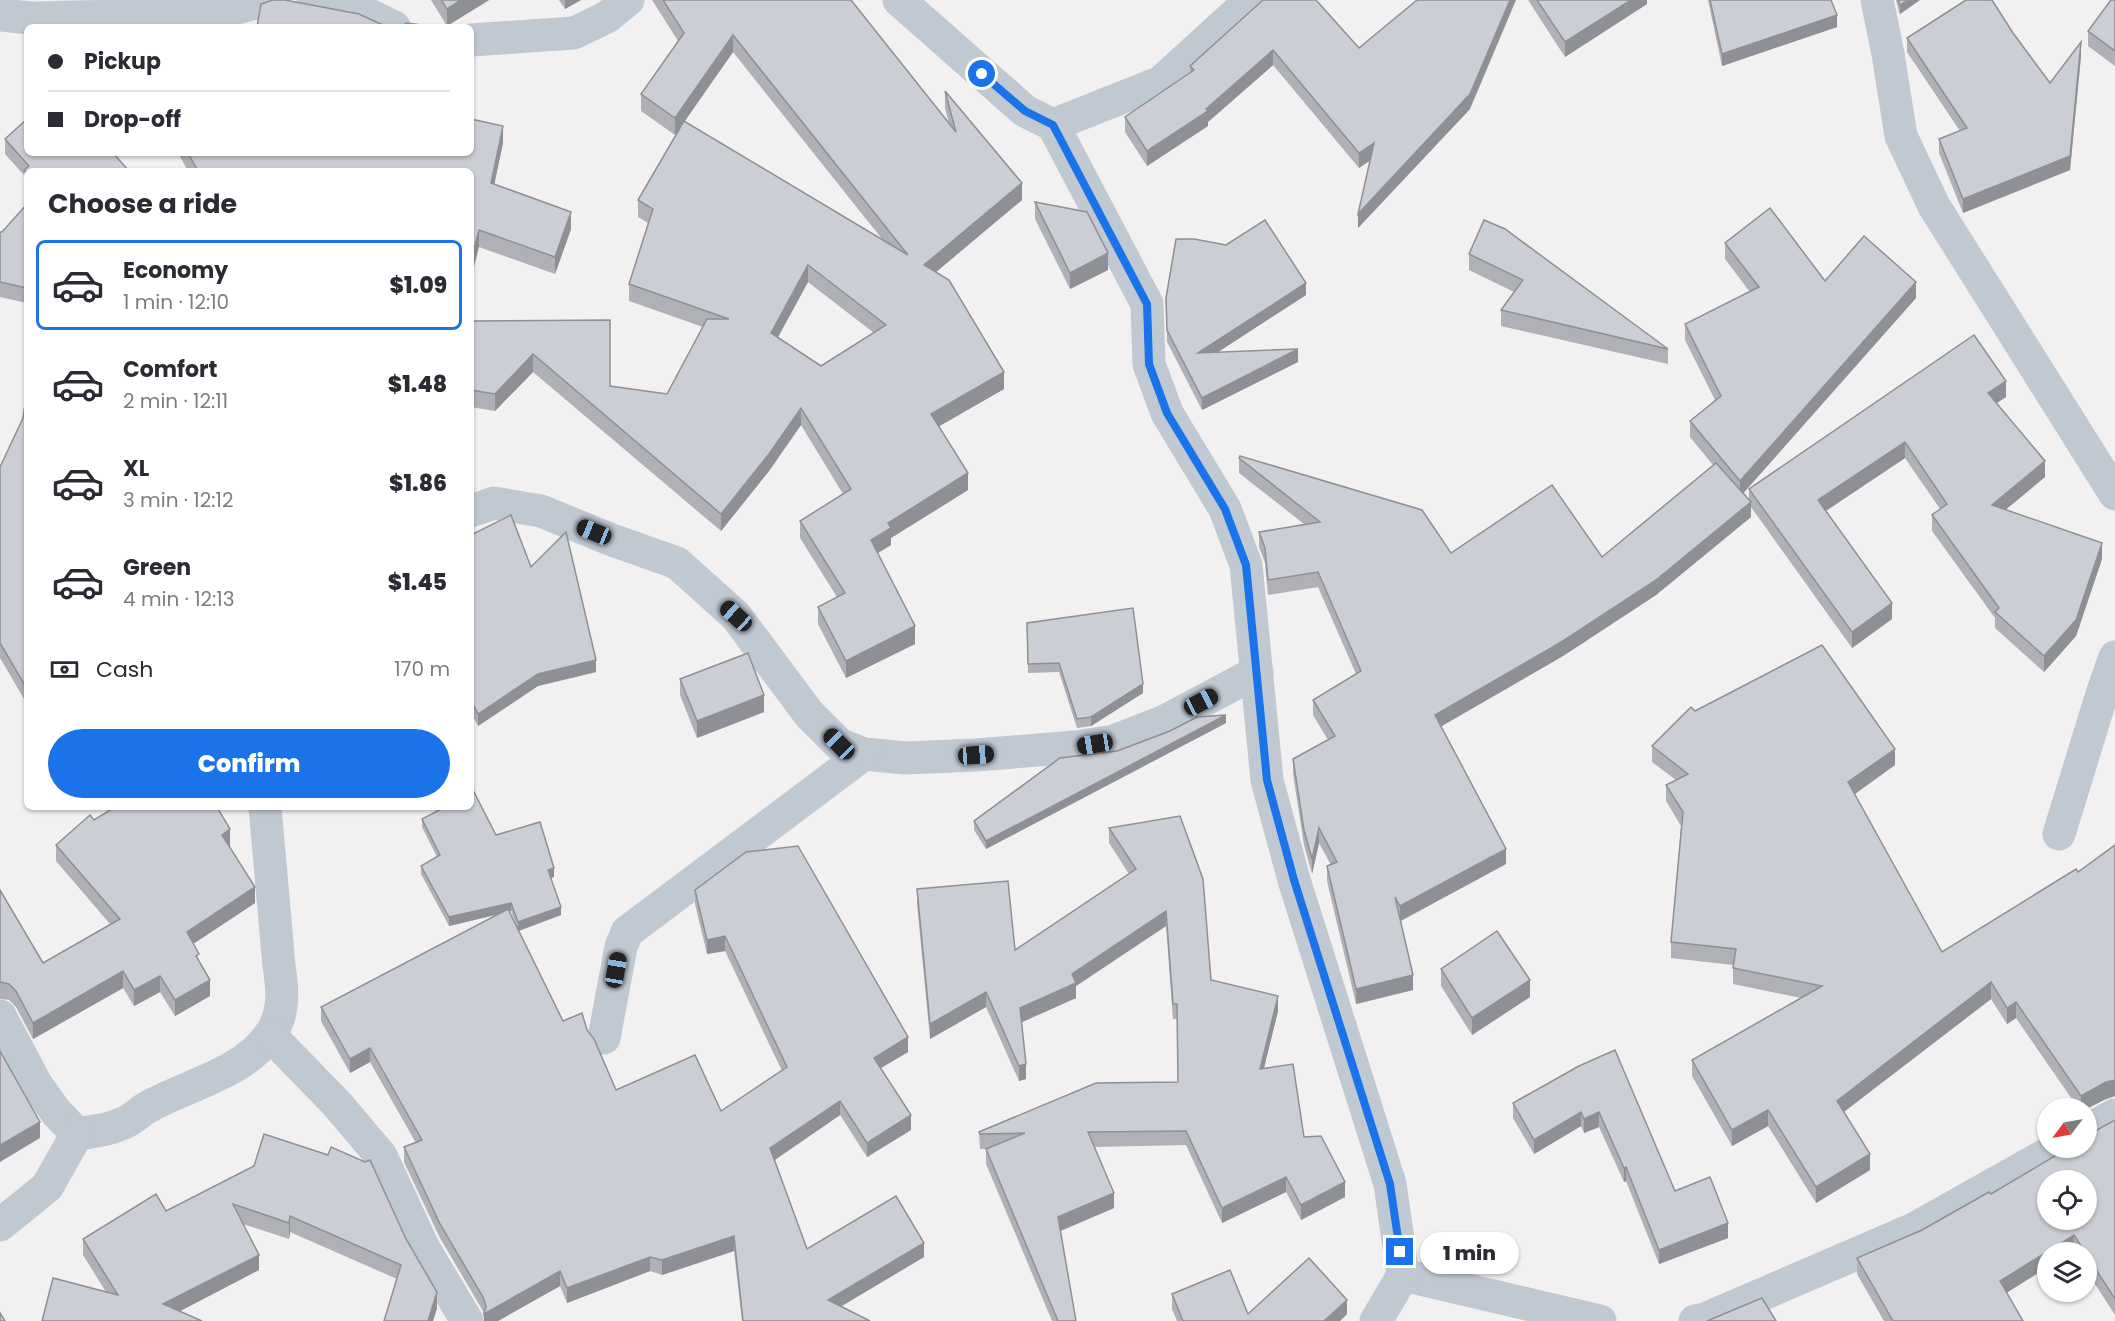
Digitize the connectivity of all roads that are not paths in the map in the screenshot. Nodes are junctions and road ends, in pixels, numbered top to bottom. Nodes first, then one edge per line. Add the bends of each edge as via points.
1 (268, 0) edge
2 (313, 0) edge
3 (628, 0) edge
4 (899, 0) edge
5 (1251, 0) edge
6 (1877, 0) edge
7 (0, 15) edge
8 (388, 24) edge
9 (474, 40) edge
10 (1053, 125) junction
11 (2115, 494) edge
12 (474, 510) edge
13 (2115, 657) edge
14 (1257, 672) junction
15 (864, 754) junction
16 (266, 810) edge
17 (2059, 834) dead end
18 (0, 1016) edge
19 (270, 1035) junction
20 (604, 1038) dead end
21 (2115, 1115) edge
22 (2097, 1125) edge
23 (77, 1134) junction
24 (2040, 1158) edge
25 (0, 1225) edge
26 (1403, 1275) junction
27 (467, 1321) edge
28 (1376, 1321) edge
29 (1600, 1321) edge
30 (1695, 1321) edge

1 - 7 street via 212,14 31,18
2 - 8 street via 355,8
3 - 9 street via 607,17 574,33
4 - 10 street via 1025,111
5 - 10 street via 1161,81
6 - 11 street via 1900,136 1934,206
10 - 14 street via 1147,304 1149,364 1167,413 1225,509 1246,565
12 - 15 street via 494,503 541,511 677,563 736,616 809,714 839,744
13 - 17 street
14 - 15 street via 1163,722 1114,741 976,755 905,758
14 - 26 street via 1267,780 1294,880 1390,1184
15 - 20 street via 627,932
16 - 19 street via 283,990 280,1013
18 - 23 street via 36,1084
19 - 23 street via 255,1053 235,1066 149,1107 123,1124
19 - 27 street via 381,1156 423,1247
21 - 22 street
23 - 25 street via 47,1187
24 - 30 street via 1914,1229
26 - 28 street
26 - 29 street

